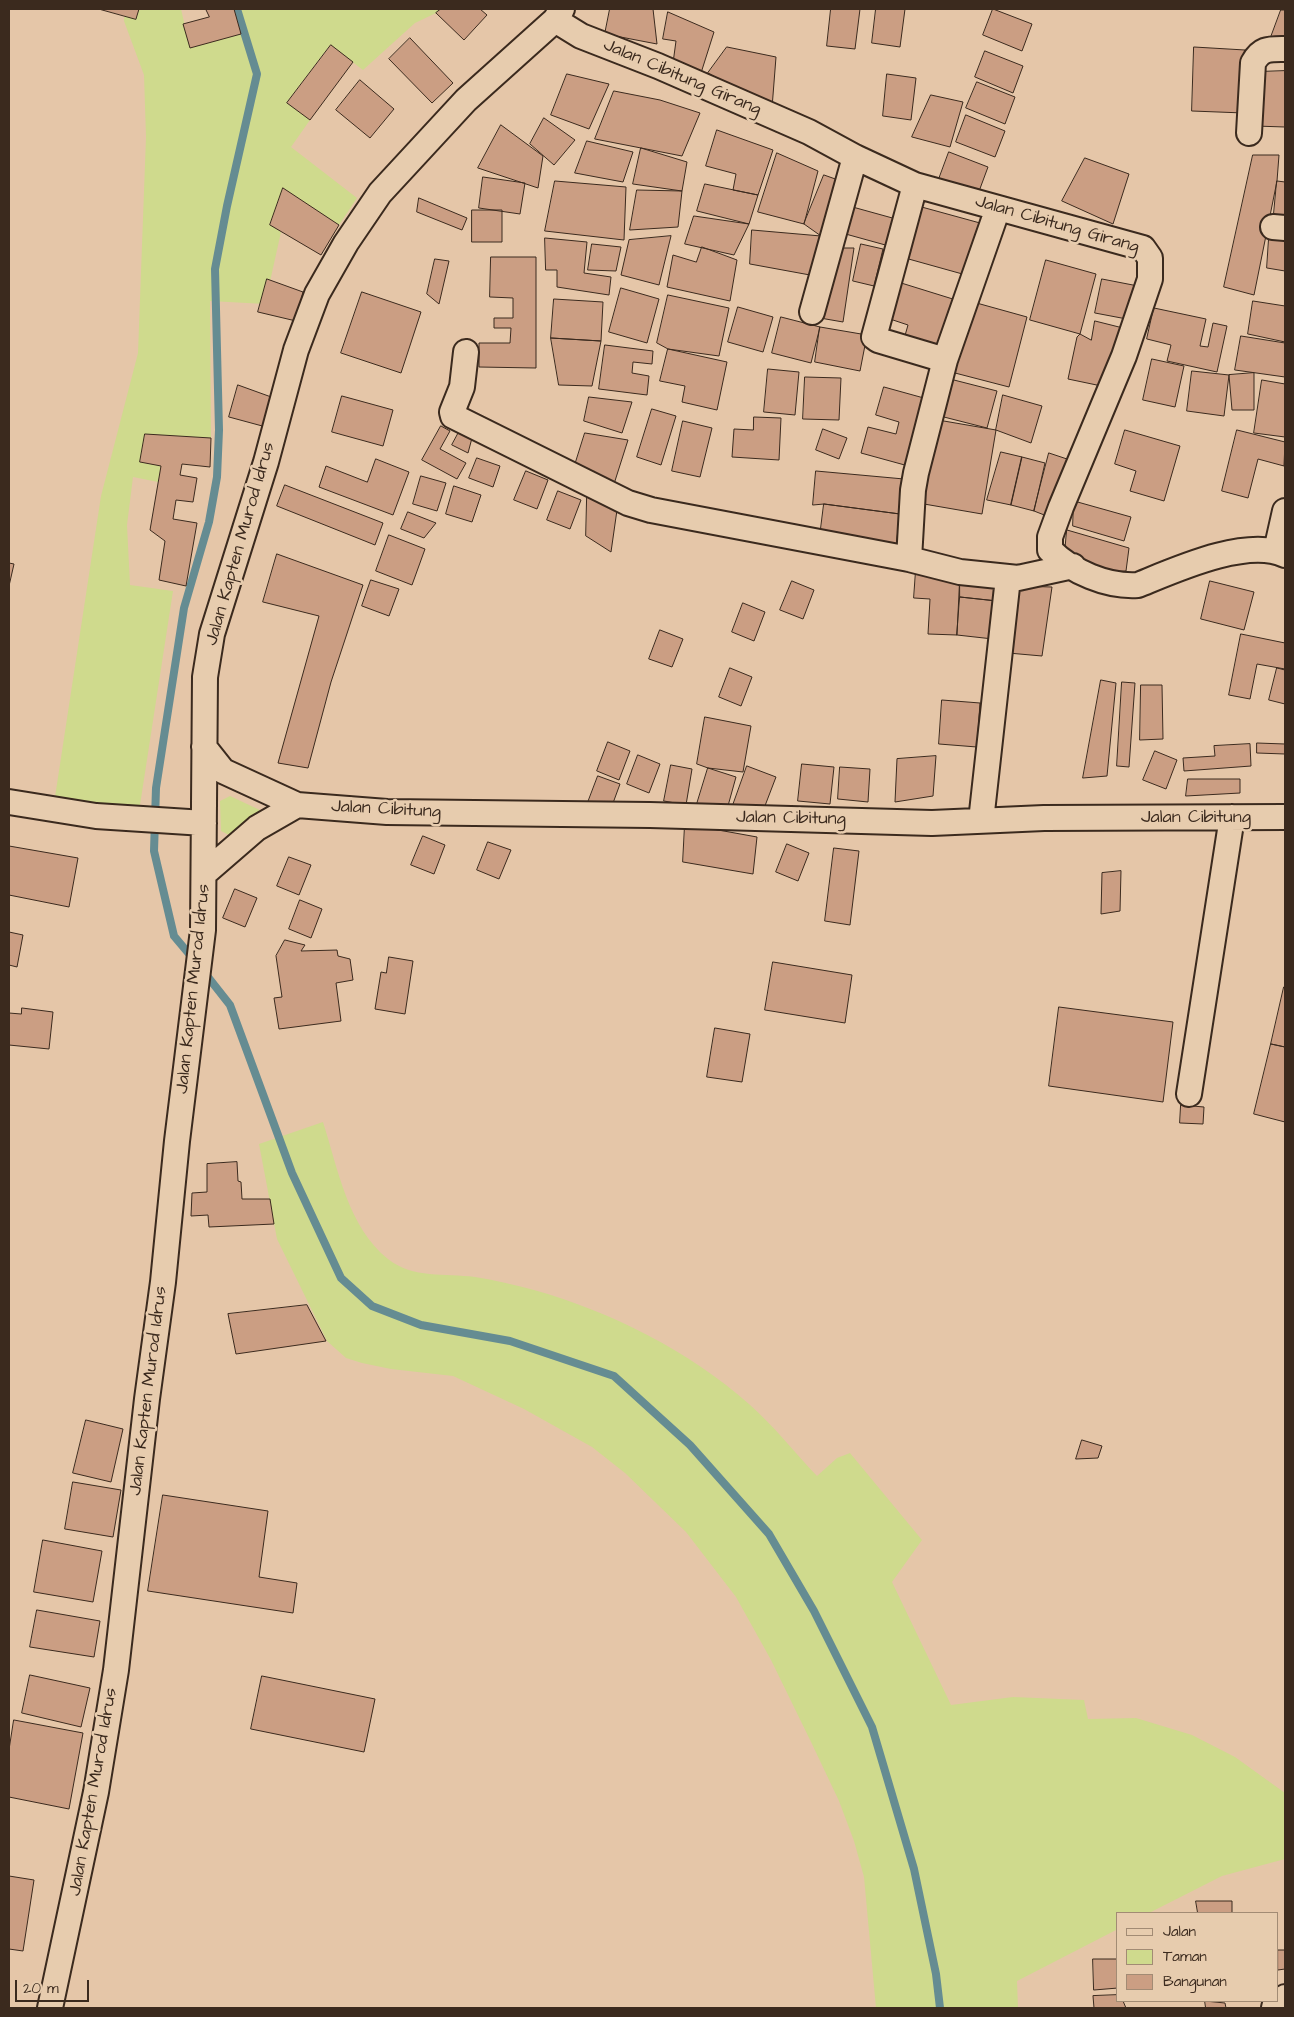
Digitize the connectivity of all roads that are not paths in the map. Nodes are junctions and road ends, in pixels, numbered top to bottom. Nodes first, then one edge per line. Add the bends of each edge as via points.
1 (558, 14) edge
2 (1285, 49) edge
3 (1249, 133) dead end
4 (855, 157) junction
5 (915, 185) junction
6 (998, 208) junction
7 (812, 312) dead end
8 (466, 352) dead end
9 (945, 360) junction
10 (1285, 511) edge
11 (1281, 553) edge
12 (909, 559) junction
13 (1073, 566) junction
14 (1008, 578) junction
15 (204, 748) junction
16 (9, 802) edge
17 (297, 805) junction
18 (1232, 817) junction
19 (1285, 817) edge
20 (982, 821) junction
21 (204, 823) junction
22 (205, 873) junction
23 (1189, 1094) dead end
24 (50, 2008) edge

1 - 4 street, Jalan Cibitung Girang via 581,36 809,132
1 - 15 street, Jalan Kapten Murod Idrus via 466,100 380,193 317,294 296,350 266,462 212,634 205,677
2 - 3 street via 1259,53 1253,63
4 - 5 street, Jalan Cibitung Girang
4 - 7 street
5 - 6 street, Jalan Cibitung Girang
5 - 9 street via 874,337
6 - 9 street
6 - 13 street, Jalan Cibitung Girang via 1136,244 1150,258 1150,279 1124,356 1050,537 1050,550
8 - 12 street via 462,387 453,416 611,495 651,510
9 - 12 street via 914,482
10 - 11 street
11 - 13 street, Jalan Cibitung Girang via 1231,553 1138,584 1111,584
12 - 14 street via 960,572
13 - 14 street
14 - 20 street
15 - 17 street via 223,771
15 - 21 street, Jalan Kapten Murod Idrus
16 - 21 street via 96,816
17 - 20 street, Jalan Cibitung via 450,814 632,814 932,823
17 - 22 street via 256,828
18 - 19 street, Jalan Cibitung
18 - 20 street, Jalan Cibitung
18 - 23 street
21 - 22 street, Jalan Kapten Murod Idrus
22 - 24 street, Jalan Kapten Murod Idrus via 195,1004 116,1670 96,1792

